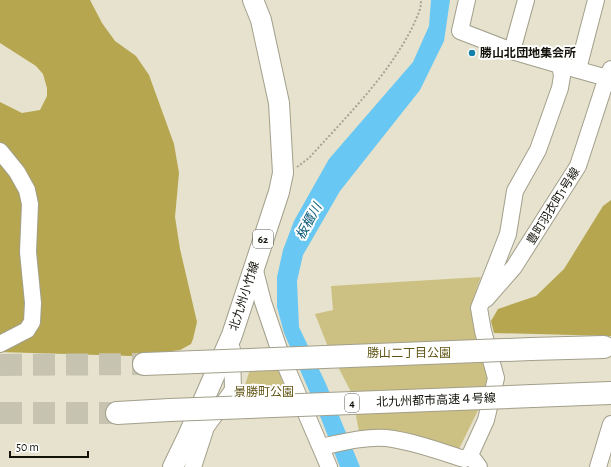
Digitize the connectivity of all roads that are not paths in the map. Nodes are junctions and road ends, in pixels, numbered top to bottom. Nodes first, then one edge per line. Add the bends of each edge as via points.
1 (253, 0) edge
2 (467, 0) edge
3 (526, 0) edge
4 (596, 0) edge
5 (512, 51) junction
6 (560, 65) junction
7 (578, 68) junction
8 (610, 75) edge
9 (0, 151) edge
10 (254, 267) junction
11 (478, 308) junction
12 (232, 335) junction
13 (0, 344) edge
14 (604, 347) dead end
15 (144, 364) tunnel mouth
16 (610, 393) edge
17 (118, 413) tunnel mouth
18 (611, 424) edge
19 (323, 446) junction
20 (611, 453) edge
21 (475, 461) edge
22 (598, 466) edge
23 (173, 467) edge
24 (193, 467) edge
25 (329, 467) edge

1 - 10 main road, 北九州小竹線 / 62 via 261,20 279,104 283,173
2 - 5 street via 460,30
3 - 5 street
4 - 7 street
5 - 6 street
6 - 7 street
6 - 11 street via 560,88 538,150 515,191 508,234
7 - 8 street
8 - 11 street, 豊町羽衣町1号線 via 578,166 514,266
9 - 13 street via 17,172 27,190 30,204 28,252 33,303 32,322 26,330
10 - 12 main road, 北九州小竹線 / 62
10 - 19 street via 262,302 282,355
11 - 21 street via 496,378
12 - 23 main road, 北九州小竹線 / 62
12 - 24 street via 233,390 206,427
14 - 15 highway, bridge
16 - 17 highway, 北九州都市高速４号線 / 4, bridge
18 - 22 street
19 - 21 street via 384,438
19 - 25 street
20 - 22 street

